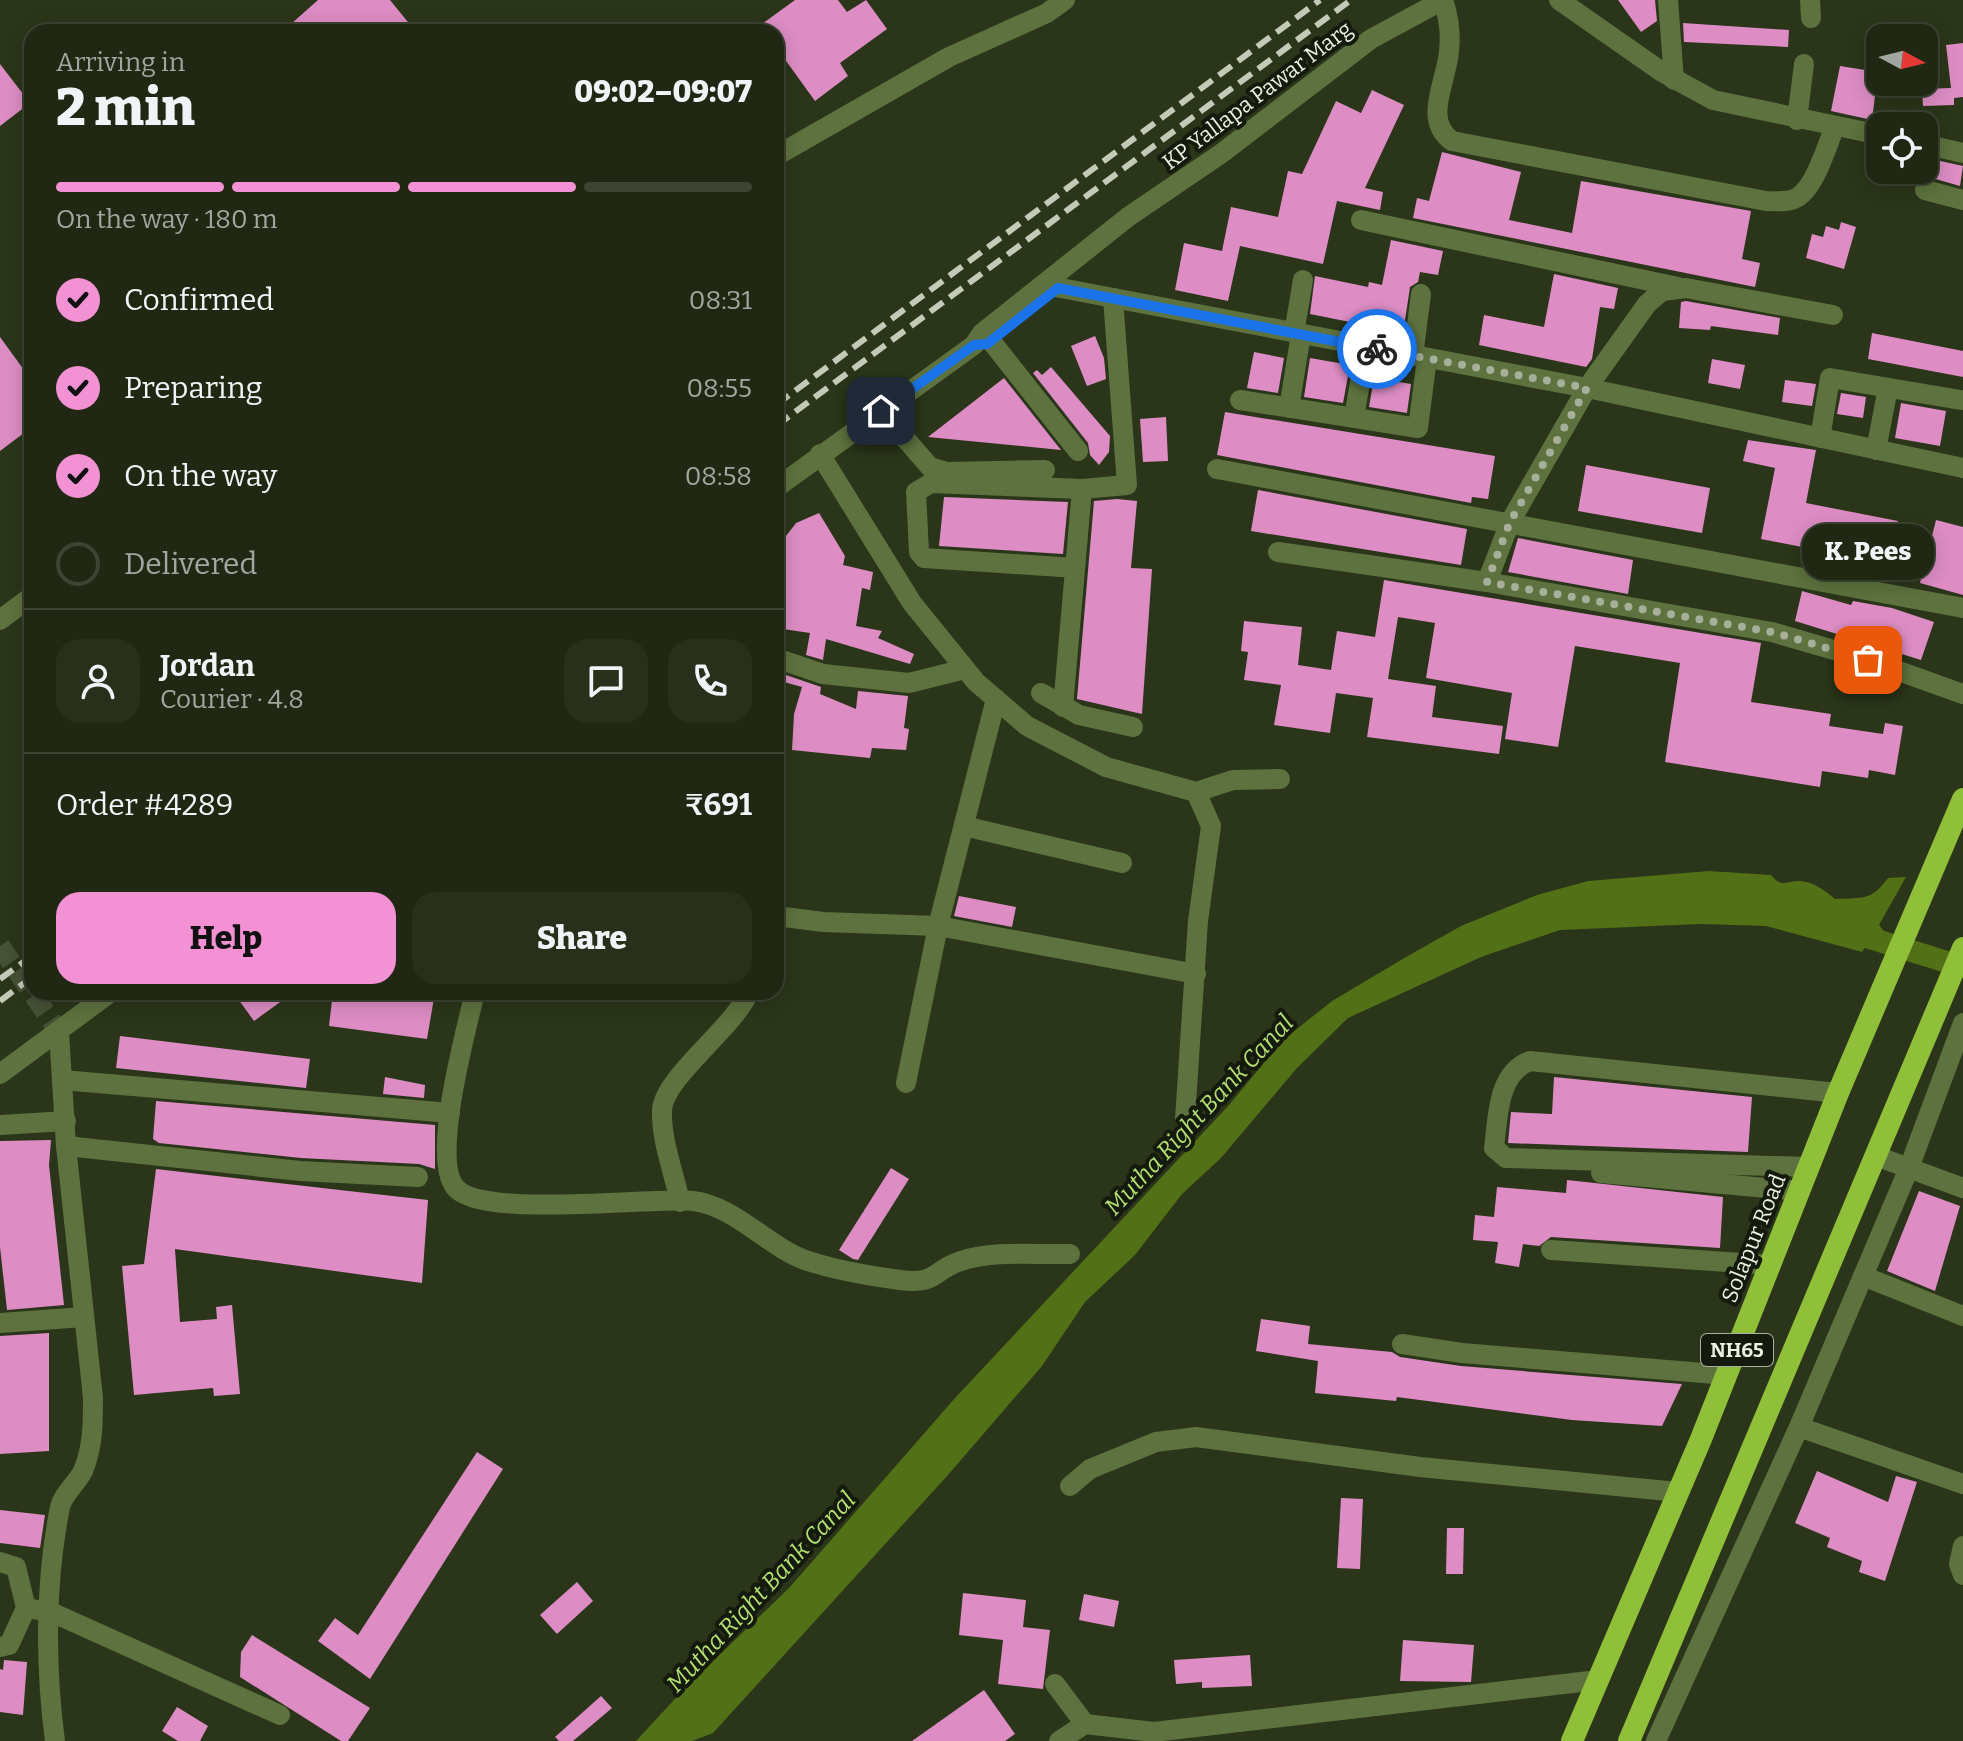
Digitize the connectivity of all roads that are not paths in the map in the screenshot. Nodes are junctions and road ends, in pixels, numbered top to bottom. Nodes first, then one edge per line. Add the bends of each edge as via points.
1 (1065, 0) edge
2 (1443, 0) edge
3 (1559, 0) edge
4 (1668, 0) edge
5 (1804, 64) dead end
6 (1674, 80) junction
7 (1797, 120) junction
8 (1835, 127) junction
9 (1866, 133) edge
10 (1938, 147) edge
11 (784, 151) edge
12 (1963, 153) edge
13 (1925, 190) dead end
14 (1963, 200) edge
15 (1361, 220) dead end
16 (1303, 280) dead end
17 (1052, 286) junction
18 (1686, 288) junction
19 (1421, 294) dead end
20 (1113, 298) junction
21 (1833, 315) dead end
22 (1298, 334) junction
23 (982, 343) junction
24 (1366, 346) junction
25 (1420, 357) junction
26 (1587, 388) junction
27 (1888, 388) junction
28 (1240, 400) dead end
29 (1961, 400) dead end
30 (1289, 408) junction
31 (881, 411) junction
32 (1354, 418) junction
33 (1820, 438) junction
34 (1876, 450) junction
35 (1078, 451) dead end
36 (820, 454) junction
37 (1963, 468) edge
38 (1217, 469) dead end
39 (1045, 470) dead end
40 (784, 482) edge
41 (1082, 489) junction
42 (1510, 522) junction
43 (1278, 552) dead end
44 (1075, 568) junction
45 (1487, 582) junction
46 (24, 602) edge
47 (1963, 608) edge
48 (0, 620) edge
49 (784, 661) edge
50 (965, 669) junction
51 (1041, 693) dead end
52 (1963, 694) edge
53 (996, 699) junction
54 (1063, 707) junction
55 (1133, 727) dead end
56 (1280, 779) dead end
57 (1196, 792) junction
58 (1961, 807) edge
59 (964, 826) junction
60 (1122, 863) dead end
61 (784, 917) edge
62 (938, 926) junction
63 (1963, 948) edge
64 (1196, 974) junction
65 (101, 1000) edge
66 (473, 1000) edge
67 (744, 1000) edge
68 (1939, 1007) junction
69 (1963, 1015) edge
70 (1963, 1023) edge
71 (59, 1032) junction
72 (0, 1074) edge
73 (62, 1080) junction
74 (906, 1083) dead end
75 (1838, 1093) junction
76 (450, 1113) junction
77 (1185, 1119) dead end
78 (66, 1121) junction
79 (0, 1125) edge
80 (66, 1146) junction
81 (1876, 1156) junction
82 (1809, 1167) junction
83 (1909, 1168) junction
84 (1569, 1171) dead end
85 (418, 1177) dead end
86 (1963, 1188) edge
87 (1800, 1191) junction
88 (680, 1202) junction
89 (1551, 1250) dead end
90 (1070, 1254) dead end
91 (1771, 1265) junction
92 (1863, 1276) junction
93 (1963, 1316) edge
94 (84, 1317) junction
95 (0, 1323) edge
96 (1402, 1344) dead end
97 (1727, 1375) junction
98 (1799, 1427) junction
99 (1963, 1484) edge
100 (1070, 1486) dead end
101 (1678, 1492) junction
102 (1963, 1546) edge
103 (0, 1562) edge
104 (1963, 1575) edge
105 (26, 1608) junction
106 (51, 1612) junction
107 (0, 1647) edge
108 (1598, 1680) junction
109 (1055, 1684) dead end
110 (280, 1715) dead end
111 (1085, 1724) junction
112 (1632, 1735) edge
113 (1658, 1736) edge
114 (1574, 1738) edge
115 (55, 1741) edge
116 (1059, 1741) edge

1 - 11 street via 949,57
2 - 8 street via 1450,19 1449,53 1436,117 1441,133 1452,141 1784,201 1799,197
2 - 17 street, KP Yallapa Pawar Marg via 1371,39 1128,217
3 - 6 street
4 - 6 street
5 - 7 street
6 - 7 street via 1713,100
7 - 8 street
8 - 9 street
10 - 12 street
13 - 14 street
15 - 18 street
16 - 22 street
17 - 20 street
17 - 23 street, KP Yallapa Pawar Marg via 982,333
18 - 21 street
18 - 26 street via 1662,291 1647,304
19 - 25 street
20 - 22 street
20 - 41 street via 1127,485
22 - 24 street
22 - 30 street
23 - 31 street, KP Yallapa Pawar Marg
23 - 35 street
24 - 25 street
24 - 32 street
25 - 26 street
25 - 32 street via 1418,428
26 - 33 street
26 - 42 street
27 - 29 street
27 - 33 street via 1830,378
27 - 34 street
28 - 30 street
30 - 32 street
31 - 36 street, KP Yallapa Pawar Marg
31 - 39 street via 930,467 947,472
33 - 34 street
34 - 37 street
36 - 40 street, KP Yallapa Pawar Marg
36 - 50 street via 912,603
38 - 42 street
41 - 44 street
41 - 44 street via 931,483 916,492 919,552 924,558
42 - 45 street
42 - 47 street
43 - 45 street
44 - 54 street
45 - 52 street via 1772,632
46 - 48 street
49 - 50 street via 823,674 909,683
50 - 53 street
51 - 54 street
53 - 57 street via 1027,726 1106,767
53 - 59 street
54 - 55 street
56 - 57 street via 1233,780
57 - 64 street via 1211,826
58 - 75 highway, Solapur Road / NH65
59 - 60 street
59 - 62 street
61 - 62 street
62 - 64 street
62 - 74 street
63 - 68 highway, NH65
64 - 77 street
65 - 71 street
66 - 76 street
67 - 88 street via 721,1034 670,1088 662,1107
68 - 69 street
68 - 81 highway, NH65
70 - 83 street
71 - 72 street
71 - 73 street
73 - 76 street
73 - 78 street
75 - 82 highway, Solapur Road / NH65
75 - 82 street via 1530,1061 1501,1092 1494,1148 1506,1158
76 - 88 street via 447,1174 466,1196 509,1204
78 - 79 street
78 - 80 street
80 - 85 street via 300,1171
80 - 94 street
81 - 83 street
81 - 112 highway, NH65
82 - 87 highway, Solapur Road / NH65
83 - 86 street
83 - 92 street
84 - 87 street
87 - 91 highway, Solapur Road / NH65
88 - 90 street via 696,1201 743,1222 804,1259 902,1280 929,1281 960,1261
89 - 91 street
91 - 97 highway, Solapur Road / NH65
92 - 93 street
92 - 98 street
94 - 95 street
94 - 106 street via 93,1436 82,1471 61,1503
96 - 97 street
97 - 101 highway, Solapur Road / NH65
98 - 99 street
98 - 113 street
100 - 101 street via 1090,1469 1156,1442 1196,1437 1420,1467
101 - 108 highway, Solapur Road / NH65
102 - 104 street
103 - 105 street via 16,1567
105 - 106 street
105 - 107 street via 9,1645
106 - 110 street
106 - 115 street via 49,1694
108 - 111 street via 1154,1732
108 - 114 highway, Solapur Road / NH65
109 - 111 street
111 - 116 street
112 - 113 street

